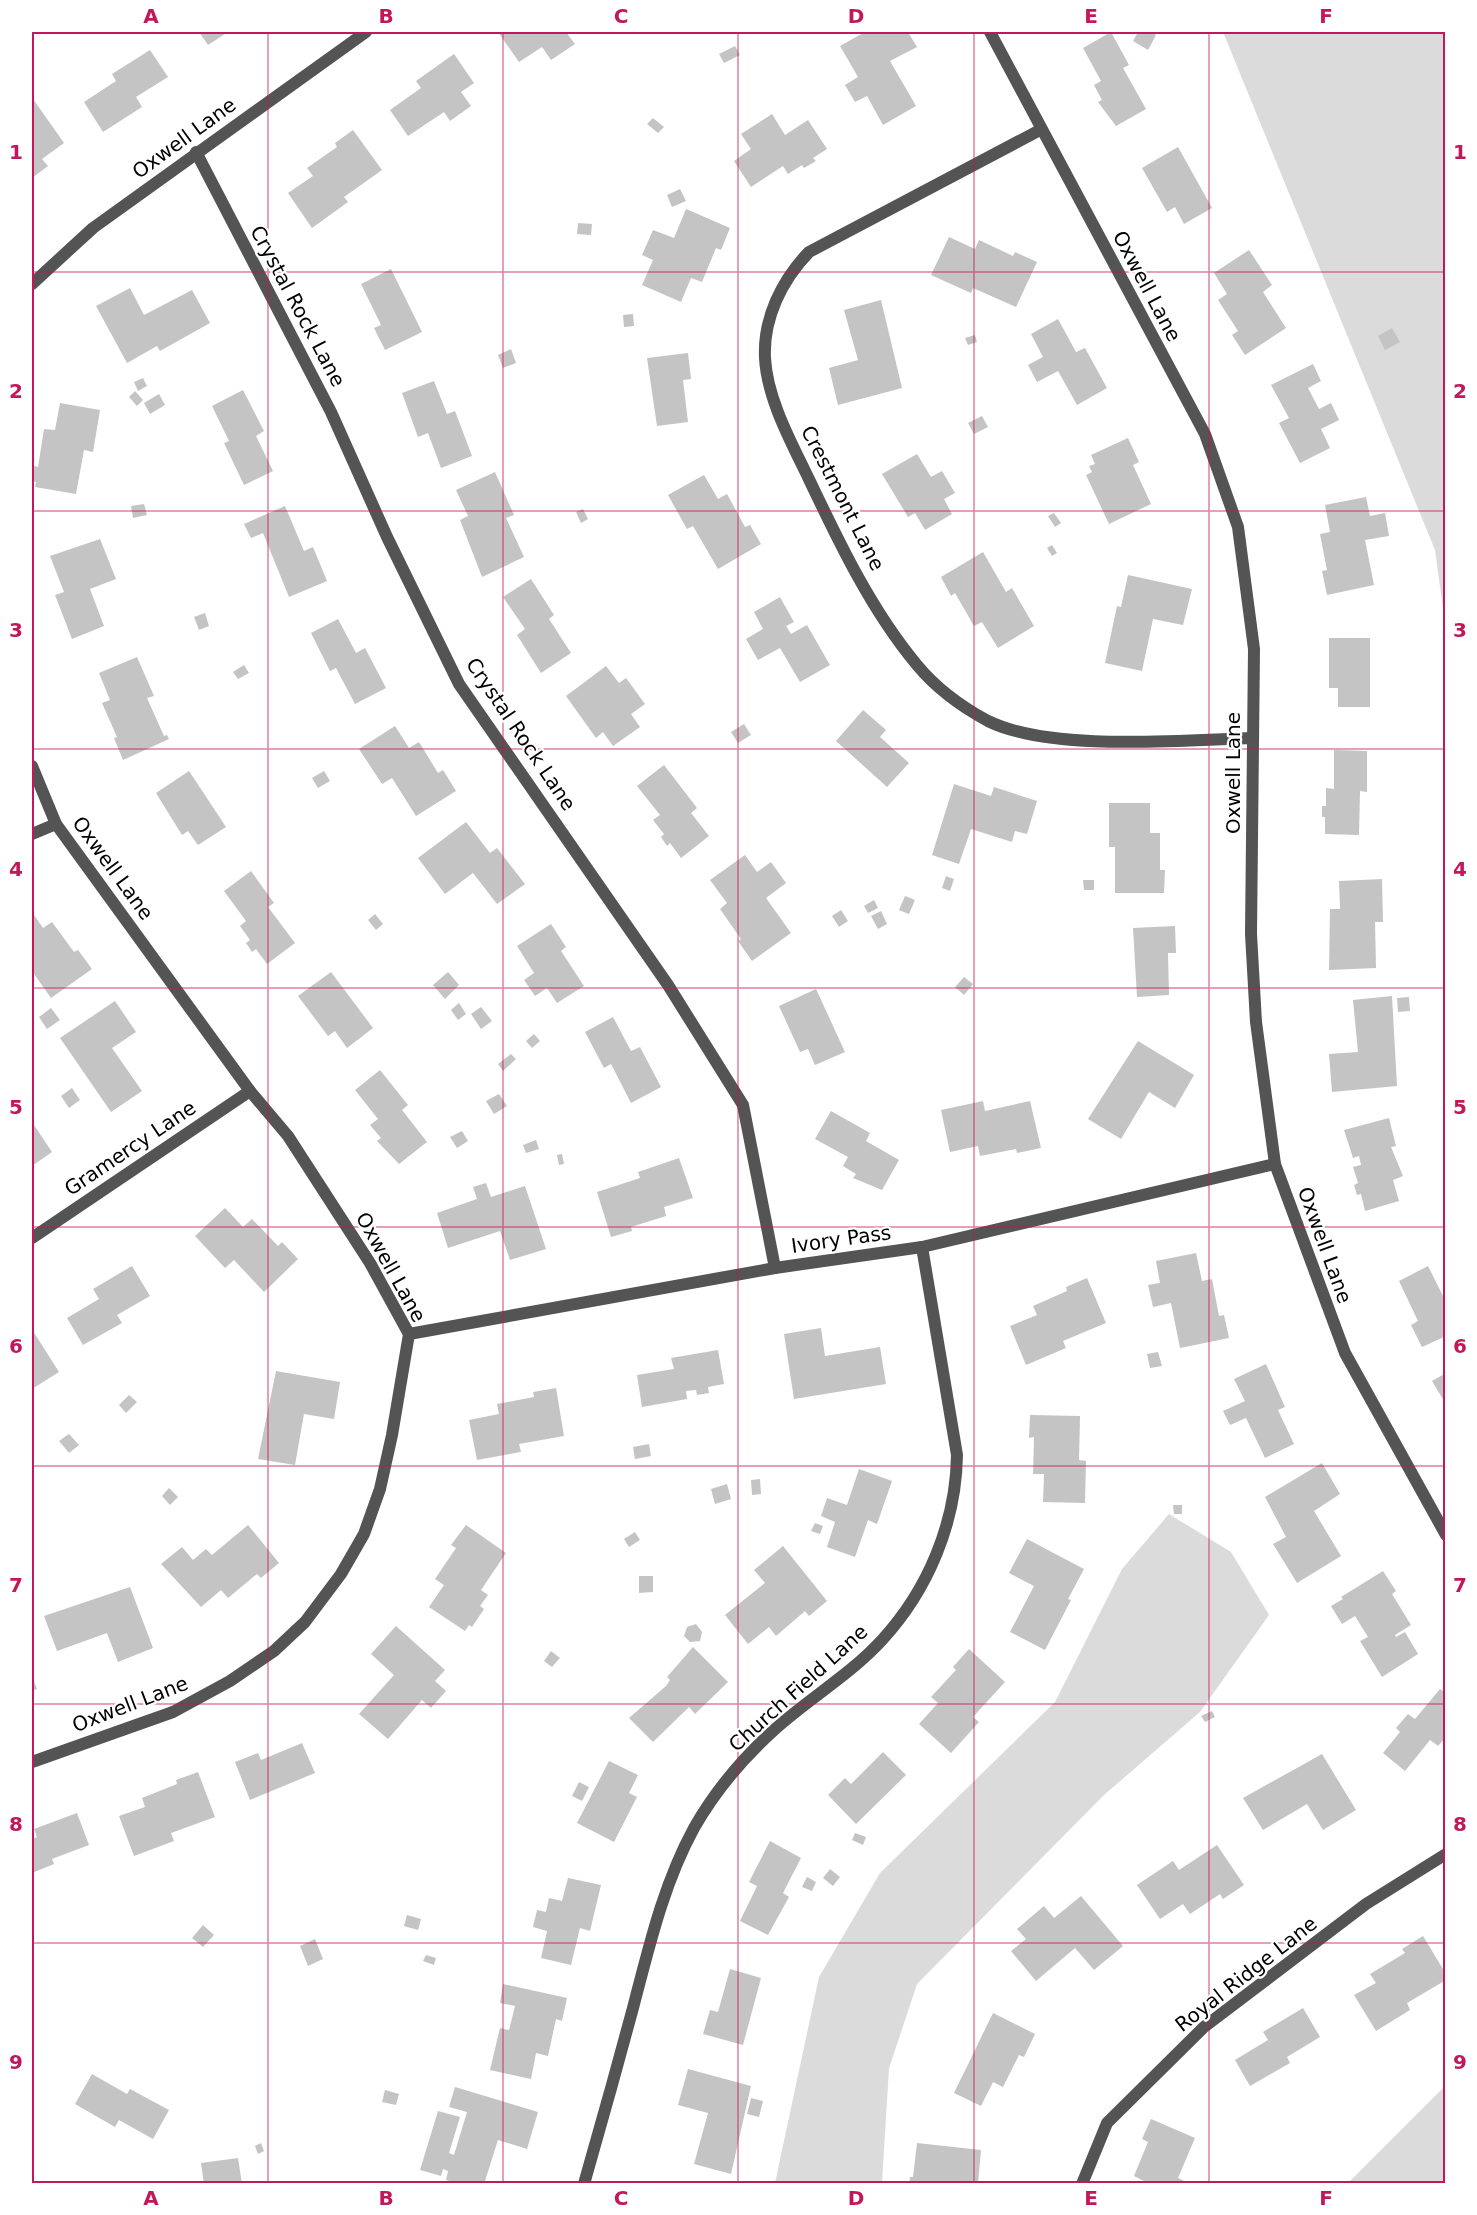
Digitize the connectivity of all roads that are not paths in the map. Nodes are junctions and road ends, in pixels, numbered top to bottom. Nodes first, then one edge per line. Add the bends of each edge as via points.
1 (366, 32) edge
2 (990, 32) edge
3 (1040, 130) junction
4 (196, 152) junction
5 (32, 284) edge
6 (1253, 738) junction
7 (32, 766) edge
8 (56, 824) junction
9 (32, 834) edge
10 (250, 1091) junction
11 (1275, 1164) junction
12 (32, 1238) edge
13 (922, 1247) junction
14 (775, 1268) junction
15 (409, 1334) junction
16 (1446, 1535) edge
17 (32, 1762) edge
18 (1446, 1854) edge
19 (584, 2184) edge
20 (1082, 2184) edge

1 - 4 street, Oxwell Lane
2 - 3 street, Oxwell Lane
3 - 6 street, Oxwell Lane via 1205,434 1235,516 1254,649
3 - 6 street, Crestmont Lane via 809,252 783,282 769,323 765,358 775,400 828,520 880,612 917,665 950,697 989,721 1019,731 1064,738 1129,742
4 - 5 street, Oxwell Lane via 93,228
4 - 14 street, Crystal Rock Lane via 331,412 459,684 668,985 743,1104
6 - 11 street, Oxwell Lane via 1252,945 1256,1022
7 - 8 street, Oxwell Lane
8 - 9 street
8 - 10 street, Oxwell Lane
10 - 12 street, Gramercy Lane
10 - 15 street, Oxwell Lane via 288,1136 325,1190
11 - 13 street, Ivory Pass
11 - 16 street, Oxwell Lane via 1345,1353
13 - 14 street, Ivory Pass
13 - 19 street, Church Field Lane via 957,1455 957,1489 948,1524 914,1597 882,1641 775,1730 721,1784 695,1827 669,1880 654,1927
14 - 15 street, Ivory Pass
15 - 17 street, Oxwell Lane via 380,1489 364,1534 305,1623 274,1651 230,1681 173,1712
18 - 20 street, Royal Ridge Lane via 1366,1904 1204,2027 1107,2123

